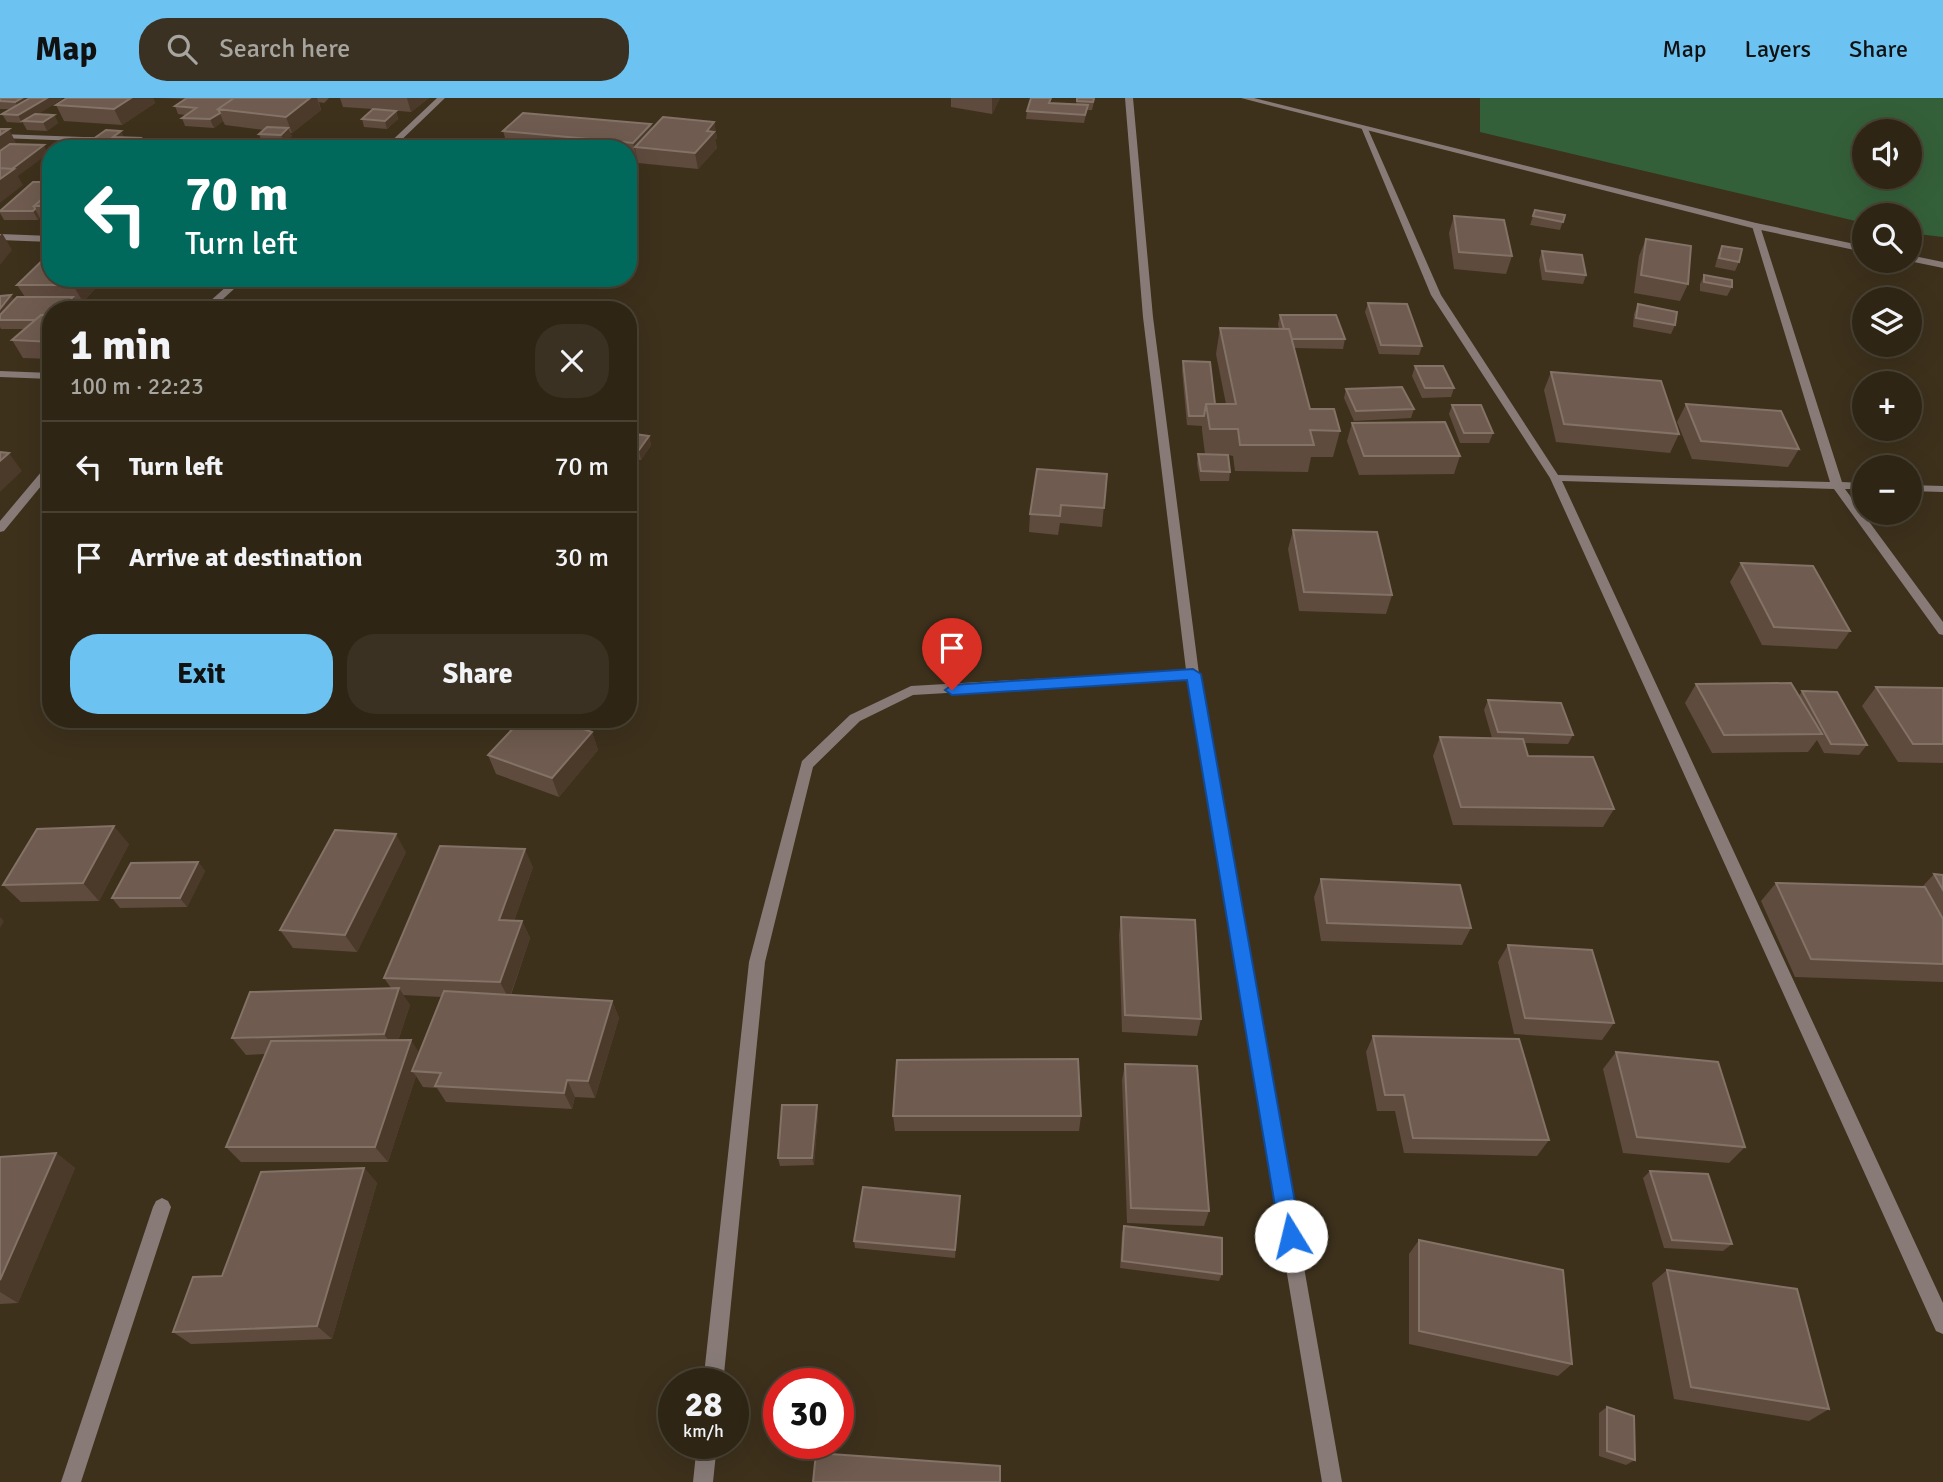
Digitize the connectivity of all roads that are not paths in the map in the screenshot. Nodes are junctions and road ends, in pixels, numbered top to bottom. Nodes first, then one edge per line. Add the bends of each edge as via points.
1 (441, 98) edge
2 (1129, 98) edge
3 (1245, 98) edge
4 (1364, 129) junction
5 (0, 136) edge
6 (110, 140) edge
7 (397, 140) edge
8 (1756, 226) junction
9 (0, 237) edge
10 (42, 239) edge
11 (1852, 246) edge
12 (1922, 260) edge
13 (1943, 264) edge
14 (232, 287) edge
15 (215, 301) edge
16 (0, 374) edge
17 (42, 376) edge
18 (42, 478) edge
19 (1555, 478) junction
20 (1837, 485) junction
21 (1852, 486) edge
22 (1922, 488) edge
23 (1943, 489) edge
24 (0, 528) edge
25 (1943, 631) edge
26 (1193, 674) junction
27 (162, 1207) dead end
28 (1943, 1324) edge
29 (715, 1368) edge
30 (706, 1459) edge
31 (71, 1482) edge
32 (704, 1482) edge
33 (1332, 1482) edge

1 - 7 street
2 - 26 street via 1148,317
3 - 4 street
4 - 8 street
4 - 19 street via 1436,295
5 - 6 street
8 - 11 street
8 - 20 street
9 - 10 street
12 - 13 street
14 - 15 street
16 - 17 street
18 - 24 street
19 - 20 street
19 - 28 street
20 - 21 street
20 - 25 street
22 - 23 street
26 - 29 street via 911,691 855,718 807,765 757,962
26 - 33 street
27 - 31 street
30 - 32 street

